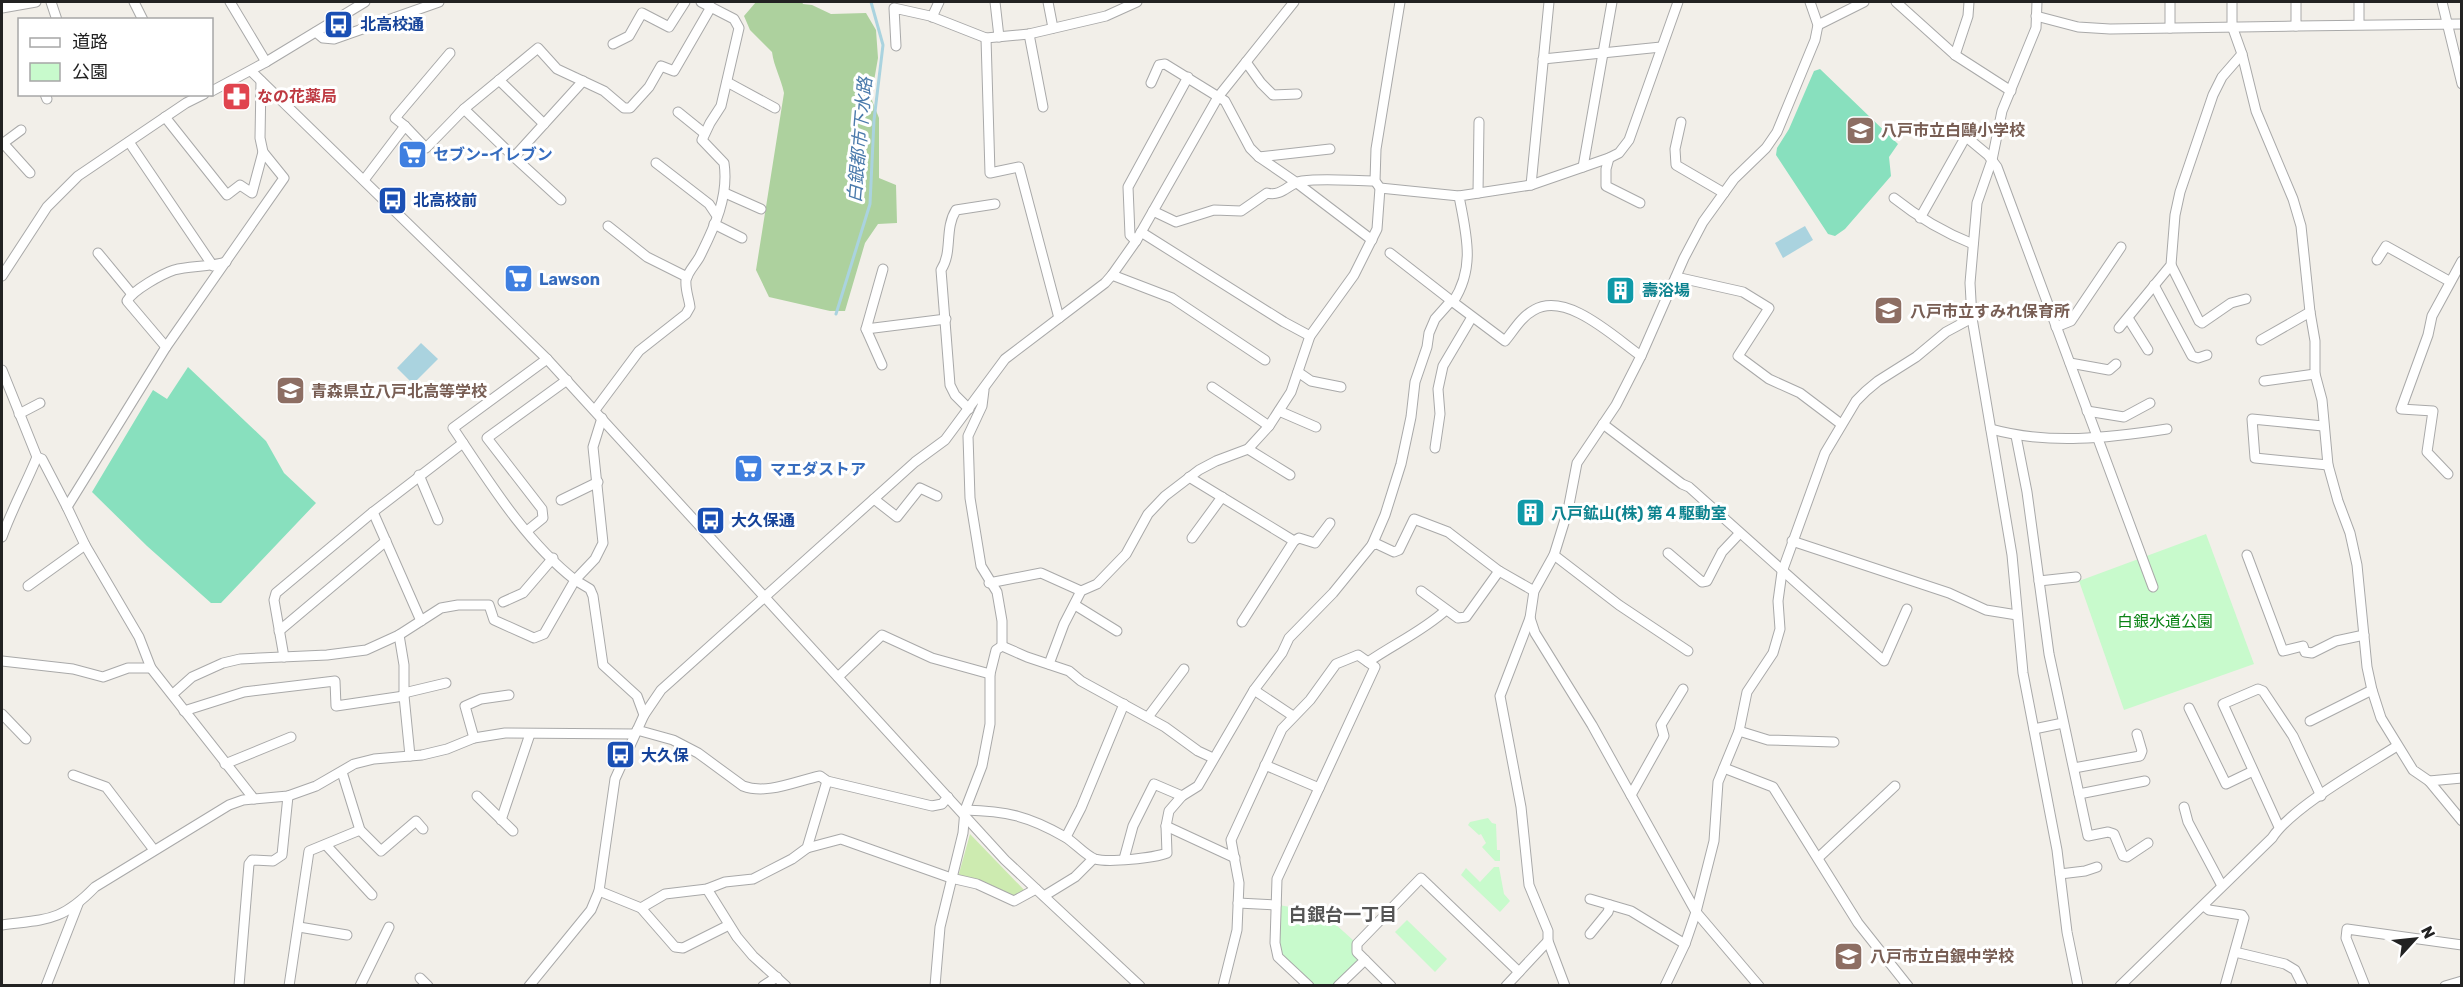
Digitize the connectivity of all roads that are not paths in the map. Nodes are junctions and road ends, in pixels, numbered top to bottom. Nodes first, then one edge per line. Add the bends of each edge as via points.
1 (36, 2) edge
2 (51, 2) edge
3 (134, 2) edge
4 (230, 2) edge
5 (439, 2) edge
6 (685, 2) edge
7 (701, 2) edge
8 (939, 2) edge
9 (995, 2) edge
10 (1048, 2) edge
11 (1137, 2) edge
12 (1294, 2) edge
13 (1400, 2) edge
14 (1549, 2) edge
15 (1612, 2) edge
16 (1678, 2) edge
17 (1810, 2) edge
18 (1864, 2) edge
19 (1896, 2) edge
20 (1969, 2) edge
21 (2037, 2) edge
22 (2170, 2) edge
23 (2232, 2) edge
24 (2295, 2) edge
25 (2359, 2) edge
26 (2442, 2) edge
27 (360, 3) edge
28 (895, 5) edge
29 (711, 7) junction
30 (2, 8) edge
31 (2036, 16) junction
32 (932, 17) junction
33 (56, 18) edge
34 (142, 18) edge
35 (2359, 24) junction
36 (2462, 24) edge
37 (1818, 25) junction
38 (2447, 25) junction
39 (2232, 26) junction
40 (2296, 26) junction
41 (1053, 27) junction
42 (2170, 28) junction
43 (316, 32) junction
44 (1029, 34) junction
45 (999, 37) junction
46 (986, 38) junction
47 (613, 44) dead end
48 (896, 46) dead end
49 (1661, 47) junction
50 (450, 53) dead end
51 (1603, 54) junction
52 (2242, 54) junction
53 (1955, 55) junction
54 (1543, 59) junction
55 (266, 62) junction
56 (1246, 62) junction
57 (251, 71) junction
58 (1188, 77) junction
59 (499, 80) junction
60 (261, 81) junction
61 (583, 81) junction
62 (727, 82) junction
63 (1150, 83) dead end
64 (2462, 84) edge
65 (213, 90) edge
66 (2011, 91) junction
67 (1297, 94) dead end
68 (201, 96) edge
69 (1218, 97) junction
70 (1043, 106) dead end
71 (775, 108) dead end
72 (464, 109) junction
73 (678, 112) dead end
74 (165, 117) junction
75 (1479, 122) dead end
76 (1681, 122) dead end
77 (544, 124) junction
78 (405, 126) junction
79 (1953, 126) dead end
80 (21, 130) dead end
81 (704, 133) junction
82 (1965, 138) junction
83 (129, 142) junction
84 (2, 143) edge
85 (1330, 149) dead end
86 (263, 152) junction
87 (514, 157) junction
88 (1259, 157) junction
89 (1609, 158) junction
90 (1992, 160) junction
91 (656, 163) dead end
92 (1583, 167) junction
93 (30, 173) dead end
94 (364, 180) junction
95 (1297, 183) junction
96 (1377, 184) junction
97 (1531, 185) junction
98 (1478, 192) junction
99 (725, 193) junction
100 (1724, 193) junction
101 (1459, 196) junction
102 (1894, 198) dead end
103 (561, 200) dead end
104 (995, 204) dead end
105 (1640, 204) dead end
106 (761, 209) dead end
107 (1153, 211) junction
108 (1920, 218) junction
109 (715, 220) junction
110 (608, 226) dead end
111 (1139, 236) junction
112 (742, 238) dead end
113 (1372, 240) junction
114 (1972, 244) junction
115 (2121, 247) dead end
116 (98, 253) dead end
117 (1390, 253) dead end
118 (2376, 260) dead end
119 (2462, 261) edge
120 (226, 262) junction
121 (2171, 265) junction
122 (213, 266) junction
123 (883, 269) dead end
124 (1112, 275) junction
125 (2, 276) edge
126 (687, 277) junction
127 (1676, 277) junction
128 (2449, 281) junction
129 (2154, 285) junction
130 (131, 293) junction
131 (2246, 299) dead end
132 (1452, 301) junction
133 (2310, 312) junction
134 (1472, 317) junction
135 (1059, 318) junction
136 (1971, 318) junction
137 (2128, 318) junction
138 (945, 319) junction
139 (2056, 327) junction
140 (2119, 328) dead end
141 (866, 329) junction
142 (1311, 336) junction
143 (2261, 340) dead end
144 (166, 348) junction
145 (2148, 350) dead end
146 (2207, 356) dead end
147 (1641, 357) junction
148 (547, 359) junction
149 (1265, 360) dead end
150 (2070, 363) junction
151 (2116, 364) dead end
152 (882, 365) dead end
153 (2, 370) edge
154 (1298, 372) junction
155 (2315, 374) junction
156 (567, 380) junction
157 (2264, 381) dead end
158 (1212, 387) dead end
159 (1341, 387) dead end
160 (4, 388) edge
161 (984, 389) junction
162 (40, 403) dead end
163 (2150, 403) dead end
164 (969, 409) junction
165 (1279, 411) junction
166 (2087, 411) junction
167 (19, 414) junction
168 (599, 414) junction
169 (1603, 424) junction
170 (1841, 424) junction
171 (1269, 426) junction
172 (2323, 426) junction
173 (1316, 427) dead end
174 (1991, 429) junction
175 (2167, 429) dead end
176 (2016, 436) junction
177 (2097, 437) junction
178 (463, 443) junction
179 (1435, 448) dead end
180 (1248, 449) junction
181 (37, 457) junction
182 (2328, 465) junction
183 (2448, 474) dead end
184 (419, 475) junction
185 (1290, 475) dead end
186 (1189, 477) junction
187 (598, 482) junction
188 (937, 496) dead end
189 (1222, 497) junction
190 (874, 499) junction
191 (561, 500) dead end
192 (67, 507) junction
193 (373, 512) junction
194 (438, 520) dead end
195 (1330, 523) dead end
196 (527, 531) junction
197 (2, 533) edge
198 (1739, 534) junction
199 (1192, 538) dead end
200 (386, 540) junction
201 (1294, 541) junction
202 (1792, 541) junction
203 (85, 545) junction
204 (1371, 545) junction
205 (1668, 553) dead end
206 (1554, 555) junction
207 (2247, 555) dead end
208 (553, 558) junction
209 (1499, 571) junction
210 (1782, 572) junction
211 (2076, 577) dead end
212 (575, 579) junction
213 (2039, 581) junction
214 (989, 582) junction
215 (28, 586) dead end
216 (2152, 587) dead end
217 (1081, 591) junction
218 (1421, 591) dead end
219 (1534, 591) junction
220 (764, 597) junction
221 (503, 602) dead end
222 (1075, 605) junction
223 (1907, 609) dead end
224 (1446, 610) junction
225 (2017, 615) junction
226 (1530, 618) junction
227 (421, 621) junction
228 (1242, 622) dead end
229 (279, 631) junction
230 (1118, 631) dead end
231 (399, 635) junction
232 (2364, 635) junction
233 (1002, 646) junction
234 (1688, 651) dead end
235 (284, 657) junction
236 (2, 661) edge
237 (1368, 662) junction
238 (1048, 664) junction
239 (151, 668) junction
240 (1184, 669) dead end
241 (990, 674) junction
242 (838, 677) junction
243 (446, 683) dead end
244 (1683, 688) dead end
245 (1254, 690) junction
246 (2372, 690) junction
247 (173, 694) junction
248 (404, 695) junction
249 (509, 695) dead end
250 (1124, 704) junction
251 (2189, 708) dead end
252 (184, 711) junction
253 (2, 714) edge
254 (644, 715) junction
255 (1293, 716) junction
256 (1148, 717) junction
257 (2310, 721) dead end
258 (2063, 723) junction
259 (2034, 729) junction
260 (1739, 731) junction
261 (636, 732) junction
262 (530, 734) junction
263 (2137, 734) dead end
264 (291, 737) dead end
265 (26, 738) dead end
266 (474, 738) junction
267 (1834, 742) dead end
268 (2397, 746) junction
269 (410, 756) junction
270 (1212, 758) junction
271 (225, 764) junction
272 (1265, 765) junction
273 (1724, 768) junction
274 (2074, 768) junction
275 (2253, 771) junction
276 (342, 772) junction
277 (73, 775) dead end
278 (2462, 778) edge
279 (827, 781) junction
280 (2145, 781) dead end
281 (2429, 781) junction
282 (1895, 786) dead end
283 (1319, 788) junction
284 (2079, 794) junction
285 (1631, 795) junction
286 (288, 796) junction
287 (477, 796) dead end
288 (1182, 796) junction
289 (2321, 796) junction
290 (948, 797) junction
291 (254, 798) junction
292 (2184, 807) dead end
293 (965, 812) junction
294 (501, 820) junction
295 (2462, 821) edge
296 (1166, 826) junction
297 (2279, 827) junction
298 (423, 829) dead end
299 (360, 830) junction
300 (513, 831) dead end
301 (1066, 837) junction
302 (2148, 843) dead end
303 (326, 845) junction
304 (807, 848) junction
305 (154, 850) junction
306 (1234, 858) junction
307 (1818, 858) junction
308 (1094, 859) junction
309 (1124, 859) junction
310 (2097, 867) dead end
311 (2060, 874) junction
312 (951, 878) junction
313 (2222, 886) junction
314 (707, 889) junction
315 (599, 891) junction
316 (1040, 892) junction
317 (372, 895) dead end
318 (1590, 899) dead end
319 (1238, 903) junction
320 (78, 904) junction
321 (1276, 905) junction
322 (1610, 905) junction
323 (2204, 906) junction
324 (641, 908) junction
325 (1696, 912) junction
326 (2, 925) edge
327 (729, 925) junction
328 (299, 927) junction
329 (389, 927) dead end
330 (1590, 934) dead end
331 (347, 935) dead end
332 (1548, 941) junction
333 (1685, 944) junction
334 (2462, 945) edge
335 (2235, 952) junction
336 (1365, 960) junction
337 (1519, 972) junction
338 (777, 977) junction
339 (420, 978) dead end
340 (2462, 981) edge
341 (1224, 985) edge
342 (46, 986) edge
343 (239, 986) edge
344 (289, 986) edge
345 (360, 986) edge
346 (428, 986) edge
347 (529, 986) edge
348 (763, 986) edge
349 (786, 986) edge
350 (935, 986) edge
351 (1140, 986) edge
352 (1309, 986) edge
353 (1338, 986) edge
354 (1391, 986) edge
355 (1506, 986) edge
356 (1565, 986) edge
357 (1665, 986) edge
358 (1759, 986) edge
359 (1908, 986) edge
360 (2078, 986) edge
361 (2120, 986) edge
362 (2225, 986) edge
363 (2303, 986) edge
364 (2365, 986) edge
365 (2445, 986) edge

1 - 30 street
2 - 33 street
3 - 34 street
4 - 55 street
5 - 43 street via 334,39 323,38
6 - 47 street via 669,27 642,13 629,36
7 - 29 street
8 - 32 street
9 - 45 street
10 - 41 street
11 - 41 street via 1106,16
12 - 56 street
13 - 96 street via 1376,148
14 - 54 street
15 - 51 street
16 - 49 street
17 - 37 street
18 - 37 street
19 - 53 street
20 - 53 street
21 - 31 street
22 - 42 street
23 - 39 street
24 - 40 street
25 - 35 street
26 - 38 street
27 - 43 street
28 - 32 street
28 - 48 street
29 - 61 street via 674,71 661,66 630,108
29 - 62 street via 734,19 739,28
31 - 42 street via 2078,27
31 - 66 street via 2030,46
32 - 46 street
35 - 38 street
35 - 40 street
36 - 38 street
37 - 100 street via 1777,132
38 - 64 street
39 - 40 street
39 - 42 street
39 - 52 street
41 - 44 street
43 - 55 street
44 - 45 street
44 - 70 street
45 - 46 street
46 - 135 street via 990,174 1019,167
49 - 51 street
49 - 89 street via 1629,140
50 - 78 street via 395,118
51 - 54 street
51 - 92 street
52 - 121 street via 2222,77 2213,95 2180,192
52 - 133 street via 2256,111 2298,213
53 - 66 street
54 - 97 street
55 - 57 street
56 - 67 street via 1273,94
56 - 69 street
57 - 60 street
57 - 65 street
58 - 63 street via 1165,64 1159,65
58 - 69 street
58 - 111 street via 1128,187 1130,235
59 - 61 street via 538,48 557,69
59 - 72 street
59 - 77 street
60 - 86 street
60 - 94 street
61 - 77 street
62 - 71 street
62 - 81 street via 721,106
66 - 90 street via 2002,111
68 - 74 street
69 - 88 street
69 - 107 street
72 - 78 street via 426,148
72 - 87 street
73 - 81 street
74 - 83 street
74 - 86 street via 227,195 240,185 252,193
75 - 98 street
76 - 100 street via 1676,165
77 - 87 street
78 - 94 street
79 - 82 street
80 - 84 street
81 - 99 street via 706,147 724,163
82 - 90 street
82 - 108 street
83 - 122 street
83 - 125 street via 60,192
84 - 93 street
85 - 88 street
86 - 120 street via 284,178
87 - 103 street
88 - 95 street
89 - 92 street
89 - 105 street via 1606,186
90 - 114 street via 1977,203
90 - 139 street
91 - 109 street via 709,204
92 - 97 street
94 - 148 street
95 - 96 street
95 - 107 street via 1285,191 1267,193 1241,211 1214,210 1176,222
95 - 113 street
96 - 101 street
96 - 113 street via 1377,229
97 - 98 street
98 - 101 street
99 - 106 street
99 - 109 street
100 - 127 street via 1703,222
101 - 132 street via 1469,252 1462,285
102 - 108 street
104 - 138 street via 963,207 952,217 947,261 941,270
107 - 111 street
108 - 114 street
109 - 112 street
109 - 126 street
110 - 126 street via 647,257
111 - 124 street
111 - 142 street
113 - 142 street via 1354,275
114 - 136 street
115 - 139 street via 2071,321
116 - 130 street
117 - 132 street
118 - 128 street via 2386,246
119 - 128 street
120 - 122 street
120 - 144 street
121 - 129 street
121 - 131 street via 2202,323 2231,303
122 - 130 street via 174,270
123 - 141 street
124 - 135 street
124 - 149 street via 1181,303
126 - 168 street via 690,307 686,314 639,351
127 - 147 street
127 - 170 street via 1743,292 1769,308 1738,356 1769,379 1800,393
128 - 183 street via 2432,316 2401,409 2433,411 2427,452
129 - 137 street
129 - 146 street via 2192,356
130 - 144 street via 127,301
132 - 134 street
132 - 204 street via 1435,318 1429,333 1415,382 1401,464
133 - 143 street
133 - 155 street
134 - 147 street via 1505,341 1534,309 1547,305 1569,308
134 - 179 street via 1443,366
135 - 161 street via 1005,359
136 - 170 street via 1878,381
136 - 174 street
137 - 140 street
137 - 145 street
138 - 141 street
138 - 164 street via 950,385
139 - 150 street
141 - 152 street
142 - 154 street
144 - 192 street
147 - 169 street
148 - 156 street
148 - 178 street via 453,428
150 - 151 street via 2109,370
150 - 166 street
153 - 160 street
154 - 159 street via 1311,381
154 - 165 street
155 - 157 street
155 - 172 street
156 - 168 street
156 - 196 street via 487,438 542,509 543,518
158 - 171 street
160 - 167 street
161 - 164 street
161 - 214 street via 982,406 968,436 970,498 981,566
162 - 167 street
163 - 166 street via 2124,417
164 - 190 street via 945,440
165 - 171 street
165 - 173 street
166 - 177 street
167 - 181 street
168 - 187 street via 593,447
168 - 220 street
169 - 198 street via 1689,487
169 - 206 street via 1577,462
170 - 202 street via 1825,453
171 - 180 street
172 - 182 street
172 - 182 street via 2252,419 2255,458
174 - 176 street
174 - 225 street via 2012,555
175 - 177 street
176 - 177 street via 2074,440
176 - 213 street
177 - 216 street
178 - 184 street
178 - 196 street via 509,512
180 - 185 street
180 - 186 street
181 - 192 street via 42,459
181 - 197 street
182 - 232 street via 2357,566
184 - 193 street
184 - 194 street
186 - 189 street
186 - 217 street via 1148,514 1126,554 1097,584
187 - 191 street
187 - 212 street via 603,543 595,559
188 - 190 street via 920,488 897,517
189 - 199 street
189 - 201 street
190 - 220 street
192 - 203 street
193 - 200 street
193 - 229 street via 276,593
195 - 201 street via 1315,543 1299,538
196 - 208 street
198 - 205 street via 1722,552 1707,581 1702,582
198 - 210 street
200 - 227 street
200 - 229 street
201 - 228 street
202 - 210 street
202 - 225 street via 1949,593 1986,610
203 - 215 street
203 - 239 street via 139,637
204 - 209 street via 1399,550 1414,519 1448,532
204 - 245 street via 1333,593 1289,638
206 - 219 street
206 - 234 street
207 - 232 street via 2283,651 2303,646 2305,652 2312,653
208 - 212 street
208 - 221 street via 523,593
209 - 219 street
209 - 224 street via 1466,617 1458,618
210 - 223 street via 1884,662
210 - 260 street via 1780,629 1773,653 1747,692
211 - 213 street
212 - 227 street via 544,634 534,638 494,621 489,605 441,608
212 - 254 street via 590,589 593,597 603,665 637,696
213 - 258 street
214 - 217 street via 1041,573
214 - 233 street via 997,592
217 - 222 street
218 - 224 street
219 - 226 street
220 - 242 street
220 - 254 street via 661,690
222 - 230 street
222 - 238 street
224 - 237 street
225 - 259 street
226 - 285 street via 1535,633
226 - 332 street via 1500,696 1521,807 1529,885 1548,931
227 - 231 street
229 - 235 street
231 - 235 street via 366,650
231 - 248 street
232 - 246 street
233 - 238 street
233 - 241 street via 996,650
235 - 247 street via 223,663 192,677
236 - 239 street via 73,669 103,677 128,668
237 - 255 street via 1358,655 1336,664
237 - 283 street via 1375,667
238 - 250 street via 1069,671
239 - 247 street
240 - 256 street
241 - 242 street via 932,658 882,635
241 - 293 street via 990,724 982,766
242 - 290 street
243 - 248 street
244 - 285 street via 1661,725 1664,736
245 - 255 street
245 - 270 street
246 - 257 street
246 - 268 street via 2381,718
247 - 252 street
248 - 252 street via 336,706 335,681 244,692
248 - 269 street
249 - 266 street via 465,706
250 - 256 street
250 - 301 street via 1082,808
251 - 275 street via 2226,784
252 - 271 street
253 - 265 street
254 - 261 street
255 - 272 street via 1282,729
256 - 270 street
258 - 259 street
258 - 274 street
259 - 311 street
260 - 267 street via 1768,740
260 - 273 street
261 - 262 street
261 - 279 street via 674,740 752,790 820,776
261 - 315 street via 615,779
262 - 266 street
262 - 294 street
263 - 274 street via 2140,756
264 - 271 street
266 - 269 street via 447,749
268 - 281 street via 2413,770
268 - 289 street
269 - 276 street via 374,759
270 - 288 street via 1197,786
271 - 291 street
272 - 283 street
272 - 306 street via 1232,840
273 - 307 street via 1773,787
273 - 325 street via 1718,782 1714,841
274 - 284 street
275 - 289 street via 2223,704 2258,689 2293,736
275 - 297 street
276 - 286 street
276 - 299 street
277 - 305 street via 106,787
278 - 281 street
279 - 290 street via 932,806 942,804
279 - 304 street
280 - 284 street
281 - 295 street
282 - 307 street
283 - 321 street via 1277,879
284 - 302 street via 2088,836 2114,834 2127,857
285 - 325 street
286 - 291 street
286 - 343 street via 282,855 273,861 252,860 249,864
287 - 294 street
288 - 296 street via 1169,811
288 - 309 street via 1154,784 1133,826
289 - 297 street
290 - 293 street
291 - 305 street via 229,805
292 - 313 street
293 - 301 street via 1002,811
293 - 312 street
293 - 316 street via 1005,860
294 - 300 street
296 - 306 street
296 - 309 street via 1167,853
297 - 313 street
298 - 299 street via 416,822 381,851
299 - 303 street
301 - 308 street
303 - 317 street
303 - 328 street via 309,851
304 - 312 street via 841,839
304 - 314 street via 753,879 725,882
305 - 320 street via 95,887
306 - 319 street
307 - 359 street via 1858,923
308 - 309 street
308 - 316 street via 1075,877
310 - 311 street
311 - 360 street
312 - 316 street via 977,884 1014,901
312 - 350 street via 939,938
313 - 323 street
314 - 324 street via 665,894
314 - 327 street
315 - 324 street
315 - 347 street via 591,910
316 - 351 street
318 - 322 street
319 - 321 street
319 - 341 street via 1237,930
320 - 326 street via 64,914
320 - 342 street
321 - 352 street via 1278,957
322 - 330 street
322 - 333 street via 1631,911
323 - 335 street via 2242,915
323 - 361 street
324 - 327 street via 675,947 683,948
325 - 333 street
325 - 358 street
327 - 338 street via 753,956
328 - 331 street
328 - 344 street
329 - 345 street
332 - 337 street
332 - 356 street
333 - 357 street
334 - 364 street via 2347,929 2346,938
335 - 362 street
335 - 363 street via 2285,964 2295,970
336 - 337 street via 1357,952 1357,944 1421,878
336 - 353 street
336 - 354 street
337 - 355 street
338 - 348 street
338 - 349 street
339 - 346 street
340 - 365 street

